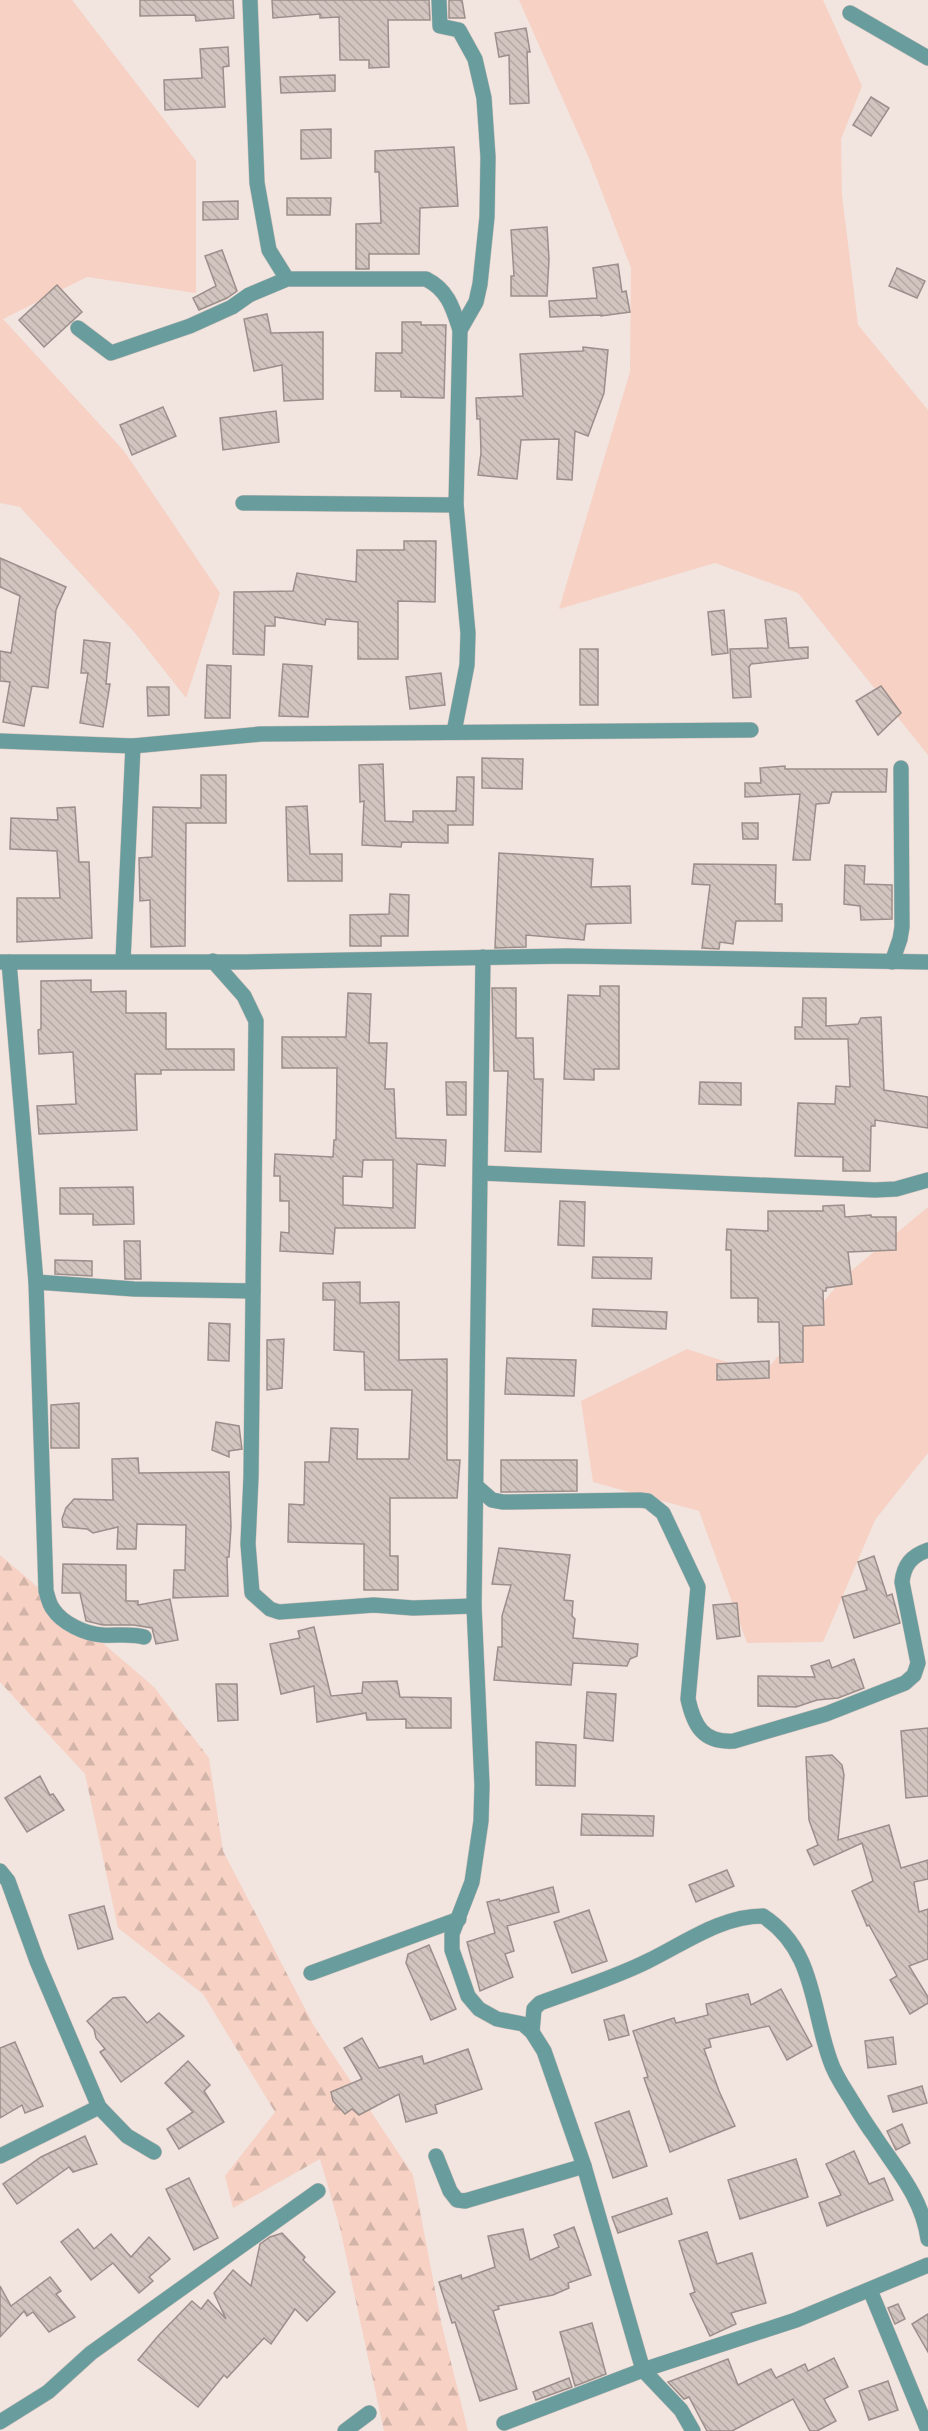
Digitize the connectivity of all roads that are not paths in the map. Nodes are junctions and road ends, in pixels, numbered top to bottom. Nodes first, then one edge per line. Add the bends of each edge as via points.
1 (250, 0) edge
2 (440, 0) edge
3 (850, 14) dead end
4 (928, 58) edge
5 (287, 279) junction
6 (78, 328) dead end
7 (460, 330) junction
8 (243, 503) dead end
9 (456, 506) junction
10 (751, 730) dead end
11 (454, 732) junction
12 (0, 741) edge
13 (133, 746) junction
14 (901, 768) dead end
15 (483, 957) junction
16 (123, 961) junction
17 (213, 961) junction
18 (4, 962) edge
19 (892, 962) junction
20 (928, 962) edge
21 (481, 1173) junction
22 (928, 1180) edge
23 (36, 1282) junction
24 (253, 1291) junction
25 (476, 1486) junction
26 (928, 1550) edge
27 (474, 1606) junction
28 (144, 1636) dead end
29 (0, 1870) edge
30 (459, 1919) junction
31 (311, 1973) dead end
32 (532, 2032) junction
33 (99, 2107) junction
34 (154, 2152) dead end
35 (0, 2156) edge
36 (436, 2156) dead end
37 (584, 2166) junction
38 (318, 2191) dead end
39 (928, 2239) edge
40 (928, 2250) edge
41 (924, 2267) edge
42 (870, 2290) junction
43 (643, 2370) junction
44 (369, 2413) dead end
45 (0, 2422) edge
46 (504, 2423) dead end
47 (345, 2431) edge
48 (693, 2431) edge
49 (928, 2431) edge

1 - 5 street via 257,183 268,250
2 - 7 street via 440,26 459,30 475,59 488,158 480,284 476,302
3 - 4 street
5 - 6 street via 190,326 111,353
5 - 7 street via 426,279 446,294
7 - 9 street
8 - 9 street
9 - 11 street via 468,633 467,665
10 - 11 street
11 - 13 street via 261,734
12 - 13 street
13 - 16 street
14 - 19 street via 902,927
15 - 17 street
15 - 19 street
15 - 21 street
16 - 17 street
16 - 18 street
17 - 24 street via 244,996 256,1021
18 - 23 street
19 - 20 street
21 - 22 street via 864,1190 896,1189
21 - 25 street
23 - 24 street
23 - 28 street via 46,1591 52,1608 65,1622 99,1635
24 - 27 street via 248,1544 252,1593 279,1612 374,1605
25 - 26 street via 492,1500 503,1502 640,1500 648,1501 663,1513 698,1587 688,1699 691,1713 701,1731 720,1742 826,1714 905,1683 914,1675 918,1663 903,1570 909,1560
25 - 27 street
27 - 30 street via 481,1821 472,1882
29 - 33 street via 8,1881
30 - 31 street
30 - 32 street via 452,1934 452,1950 468,1996 479,2009 497,2019 523,2024
32 - 37 street via 544,2051
32 - 39 street via 534,2009 540,2004 647,1962 708,1930 746,1916 763,1916 788,1937 800,1954 830,2061 874,2137 906,2179
33 - 34 street via 127,2136
33 - 35 street
36 - 37 street via 450,2192 457,2200 465,2201
37 - 43 street
38 - 45 street via 91,2353 48,2392
40 - 41 street
41 - 42 street
42 - 43 street via 796,2320
42 - 49 street
43 - 46 street
43 - 48 street via 681,2410
44 - 47 street

